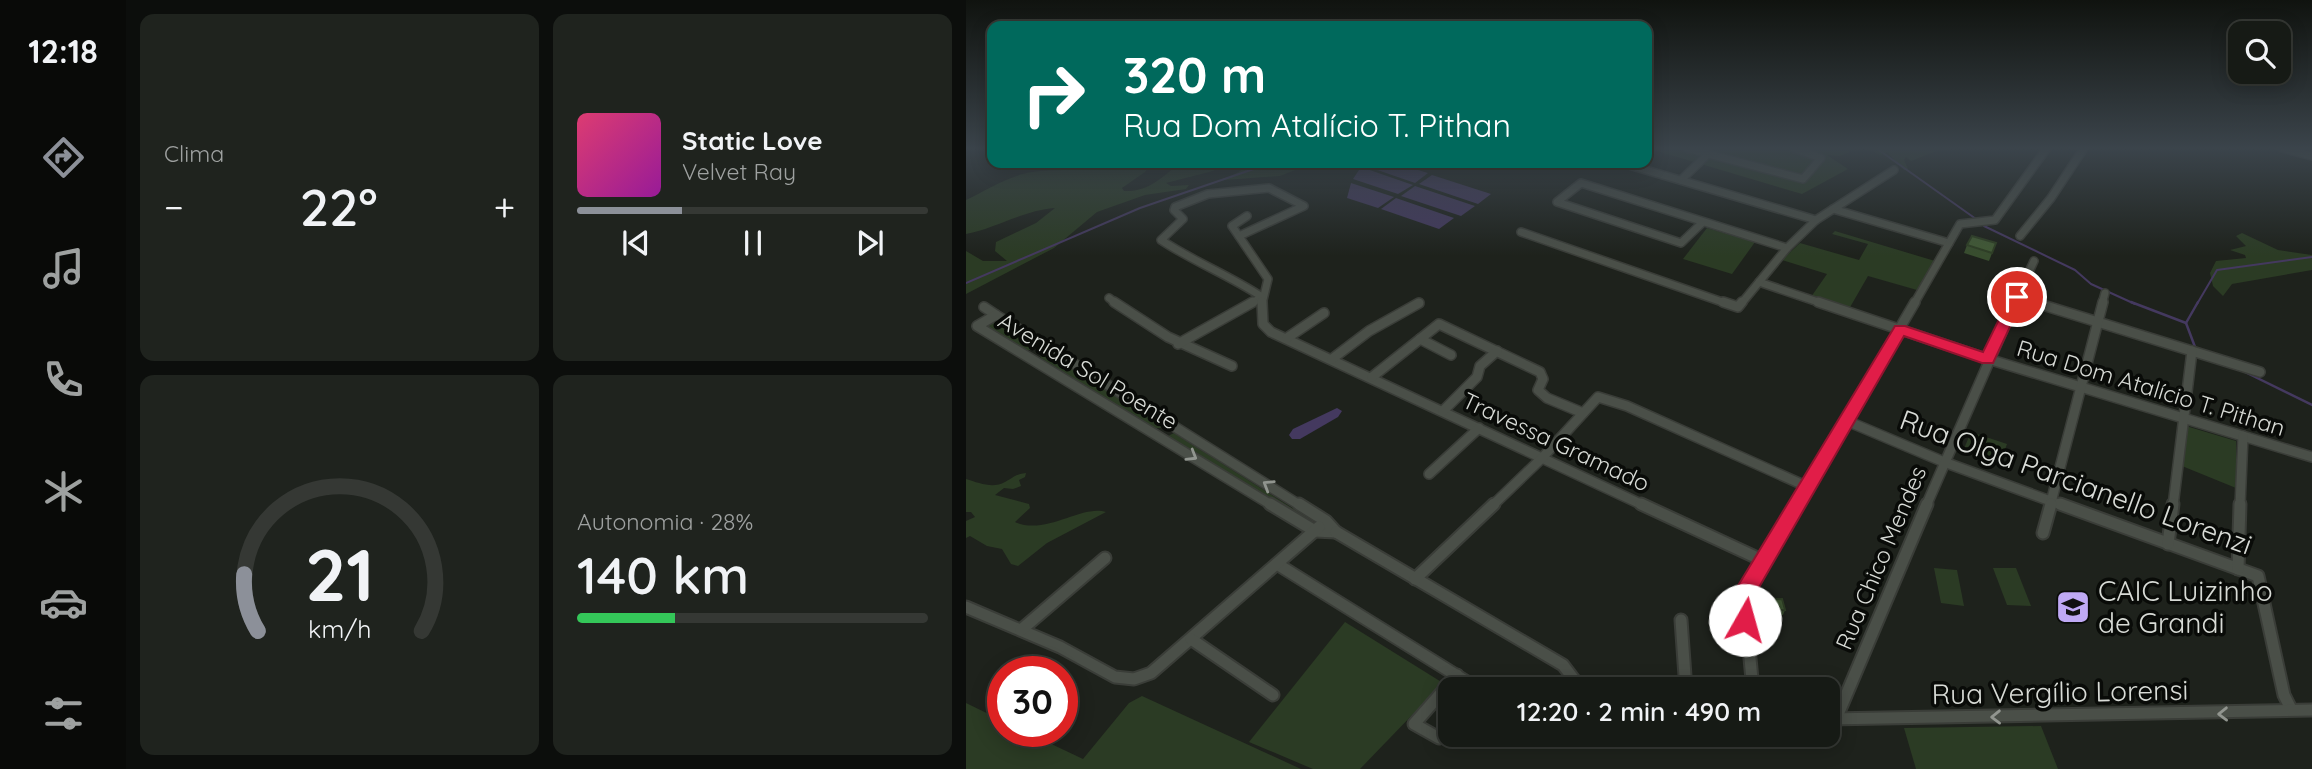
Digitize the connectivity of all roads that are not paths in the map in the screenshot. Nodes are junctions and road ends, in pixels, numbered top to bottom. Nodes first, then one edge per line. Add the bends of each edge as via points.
1 (1579, 184) edge
2 (1583, 184) edge
3 (1694, 184) edge
4 (1872, 184) edge
5 (2022, 184) edge
6 (2060, 184) edge
7 (1833, 209) junction
8 (1247, 216) dead end
9 (1816, 220) junction
10 (1703, 222) junction
11 (1521, 232) dead end
12 (1240, 236) junction
13 (2020, 236) dead end
14 (1949, 243) junction
15 (1787, 248) junction
16 (2034, 261) dead end
17 (1759, 282) junction
18 (2105, 293) dead end
19 (1262, 297) junction
20 (2017, 297) junction
21 (1109, 298) dead end
22 (1419, 303) dead end
23 (984, 307) dead end
24 (1324, 313) dead end
25 (996, 315) junction
26 (2097, 322) junction
27 (1900, 330) junction
28 (1287, 338) junction
29 (1420, 339) junction
30 (1178, 344) junction
31 (1048, 347) junction
32 (1497, 351) junction
33 (2192, 351) junction
34 (1451, 355) dead end
35 (1030, 358) junction
36 (1332, 359) junction
37 (1987, 359) junction
38 (1233, 366) dead end
39 (2260, 372) dead end
40 (1372, 377) junction
41 (2080, 387) junction
42 (1443, 411) junction
43 (1583, 413) junction
44 (2183, 418) junction
45 (1847, 421) junction
46 (1174, 426) junction
47 (1479, 428) junction
48 (1159, 436) junction
49 (2243, 436) junction
50 (2312, 457) edge
51 (1542, 458) junction
52 (1944, 462) junction
53 (1429, 474) dead end
54 (1808, 486) junction
55 (2052, 501) junction
56 (1326, 521) junction
57 (1315, 531) junction
58 (1336, 532) junction
59 (2043, 533) dead end
60 (2168, 544) junction
61 (1105, 558) dead end
62 (1764, 561) junction
63 (1277, 564) junction
64 (2238, 569) junction
65 (1415, 579) junction
66 (966, 607) edge
67 (1681, 620) dead end
68 (1021, 630) junction
69 (1191, 639) junction
70 (1457, 675) joint
71 (1460, 677) edge
72 (1572, 677) edge
73 (1685, 677) edge
74 (1752, 677) edge
75 (1273, 695) dead end
76 (1438, 697) edge
77 (1840, 701) edge
78 (2291, 709) junction
79 (2312, 710) edge
80 (1840, 719) edge
81 (1438, 738) dead end

1 - 10 street via 1558,202 1681,243
2 - 10 street
3 - 9 street
4 - 7 street
5 - 14 street via 1995,220 1959,224
6 - 13 street
7 - 9 street
7 - 14 street
8 - 12 street via 1232,224
9 - 15 street
10 - 15 street
11 - 17 street via 1738,307
12 - 19 street via 1268,279
12 - 19 street via 1304,206 1269,188 1208,194 1175,207 1183,219 1161,240
14 - 27 street
15 - 17 street
16 - 20 street, Rua Chico Mendes
17 - 27 street
18 - 26 street
19 - 28 street, Travessa Gramado via 1263,324
19 - 30 street
20 - 26 street
20 - 37 street, Rua Chico Mendes
21 - 30 street
22 - 36 street via 1369,331
23 - 25 street
24 - 28 street
25 - 31 street, Avenida Sol Poente
25 - 35 street, Avenida Sol Poente via 977,326
26 - 33 street
26 - 41 street
27 - 37 street, Rua Dom Atalício T. Pithan
27 - 45 street
28 - 36 street, Travessa Gramado
29 - 32 street via 1439,324
29 - 34 street
29 - 40 street
30 - 38 street
31 - 35 street
31 - 46 street, Avenida Sol Poente
32 - 42 street
32 - 43 street via 1540,372 1544,379 1538,390 1547,398
33 - 39 street
33 - 44 street
35 - 48 street, Avenida Sol Poente
36 - 40 street, Travessa Gramado
37 - 41 street, Rua Dom Atalício T. Pithan
37 - 52 street, Rua Chico Mendes
40 - 42 street, Travessa Gramado
41 - 44 street, Rua Dom Atalício T. Pithan
41 - 55 street
42 - 47 street, Travessa Gramado
43 - 51 street
43 - 54 street via 1598,397 1627,406
44 - 49 street, Rua Dom Atalício T. Pithan
44 - 60 street
45 - 52 street, Rua Olga Parcianello Lorenzi
45 - 54 street
46 - 48 street
56 -> 46 street, Avenida Sol Poente
47 - 51 street, Travessa Gramado
47 - 53 street
48 -> 57 street, Avenida Sol Poente
49 - 50 street, Rua Dom Atalício T. Pithan
49 - 64 street
51 - 62 street, Travessa Gramado
51 - 65 street
52 - 55 street, Rua Olga Parcianello Lorenzi
52 - 77 street, Rua Chico Mendes
54 - 62 street
55 - 59 street
55 - 60 street, Rua Olga Parcianello Lorenzi
56 - 57 street
56 - 58 street, Avenida Sol Poente
57 - 58 street
57 - 63 street
58 - 65 street
60 - 64 street, Rua Olga Parcianello Lorenzi
61 - 68 street
62 - 74 street via 1744,595
63 - 69 street
63 - 70 street
64 - 78 street, Rua Olga Parcianello Lorenzi via 2258,576
65 - 72 street via 1563,664
66 - 68 street
67 - 73 street
68 - 69 street via 1115,677 1133,679 1151,673
69 - 75 street
70 - 71 street
76 - 81 street via 1414,724
78 - 79 street
78 -> 80 street, Rua Vergílio Lorensi via 2280,713

